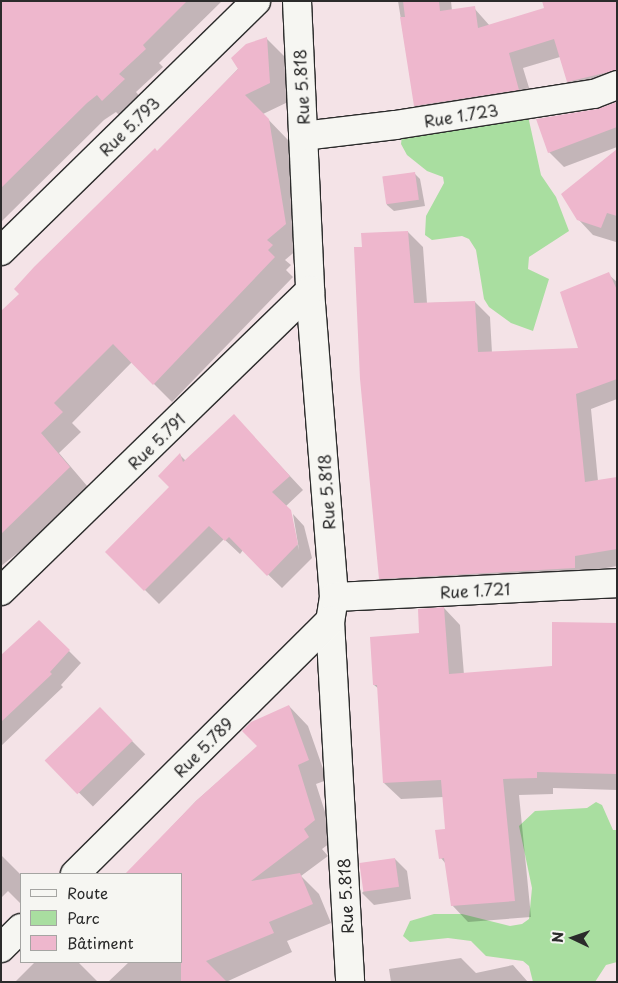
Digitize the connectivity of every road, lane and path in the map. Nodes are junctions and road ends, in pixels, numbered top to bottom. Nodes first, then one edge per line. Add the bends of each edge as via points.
1 (256, 1) edge
2 (297, 1) edge
3 (617, 85) edge
4 (303, 136) junction
5 (1, 251) edge
6 (310, 291) junction
7 (617, 583) edge
8 (1, 591) edge
9 (332, 609) junction
10 (76, 873) edge
11 (20, 929) edge
12 (1, 948) edge
13 (350, 982) edge

1 - 5 street, Rue 5.793
2 - 4 street, Rue 5.818
3 - 4 street, Rue 1.723 via 594,94
4 - 6 street, Rue 5.818
6 - 8 street, Rue 5.791
6 - 9 street, Rue 5.818
7 - 9 street, Rue 1.721
9 - 10 street, Rue 5.789
9 - 13 street, Rue 5.818
11 - 12 street

